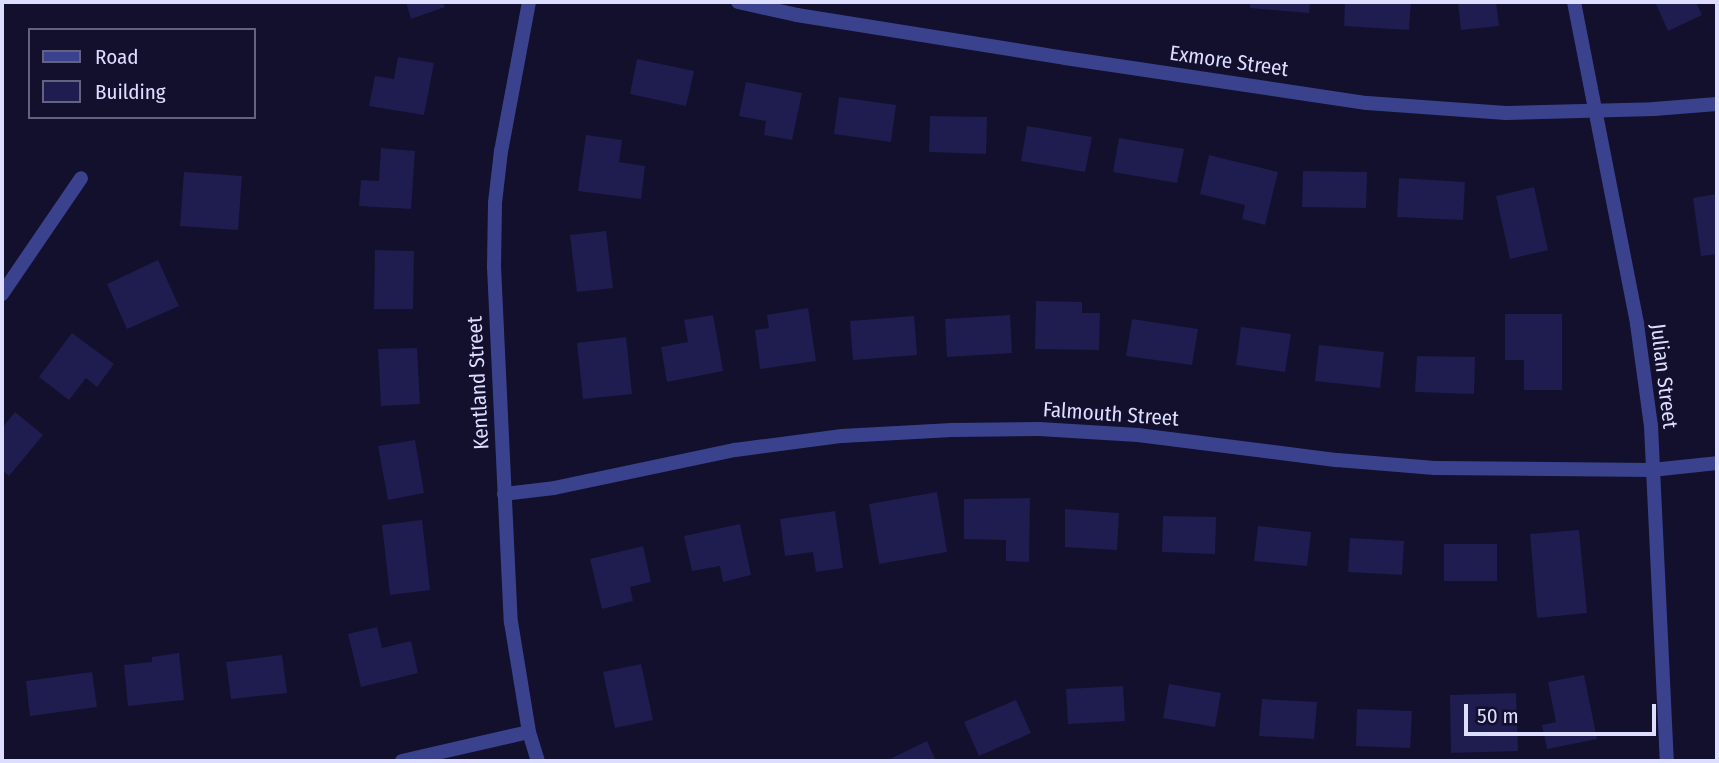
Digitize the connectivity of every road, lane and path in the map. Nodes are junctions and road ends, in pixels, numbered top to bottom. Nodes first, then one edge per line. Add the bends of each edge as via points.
1 (529, 2) edge
2 (738, 2) edge
3 (1574, 2) edge
4 (1717, 104) edge
5 (1596, 111) junction
6 (81, 178) dead end
7 (2, 294) edge
8 (1717, 463) edge
9 (1652, 470) junction
10 (505, 494) junction
11 (529, 732) junction
12 (402, 761) edge
13 (538, 761) edge
14 (1667, 761) edge

1 - 10 street, Kentland Street via 495,203
2 - 5 street, Exmore Street via 1367,103 1506,113
3 - 5 street, Julian Street
4 - 5 street, Exmore Street
5 - 9 street, Julian Street via 1637,324 1651,426
6 - 7 street
8 - 9 street, Falmouth Street
9 - 10 street, Falmouth Street via 1435,468 1138,435 952,430 842,436 735,450
9 - 14 street, Julian Street
10 - 11 street, Kentland Street via 511,622
11 - 12 street
11 - 13 street, Kentland Street

